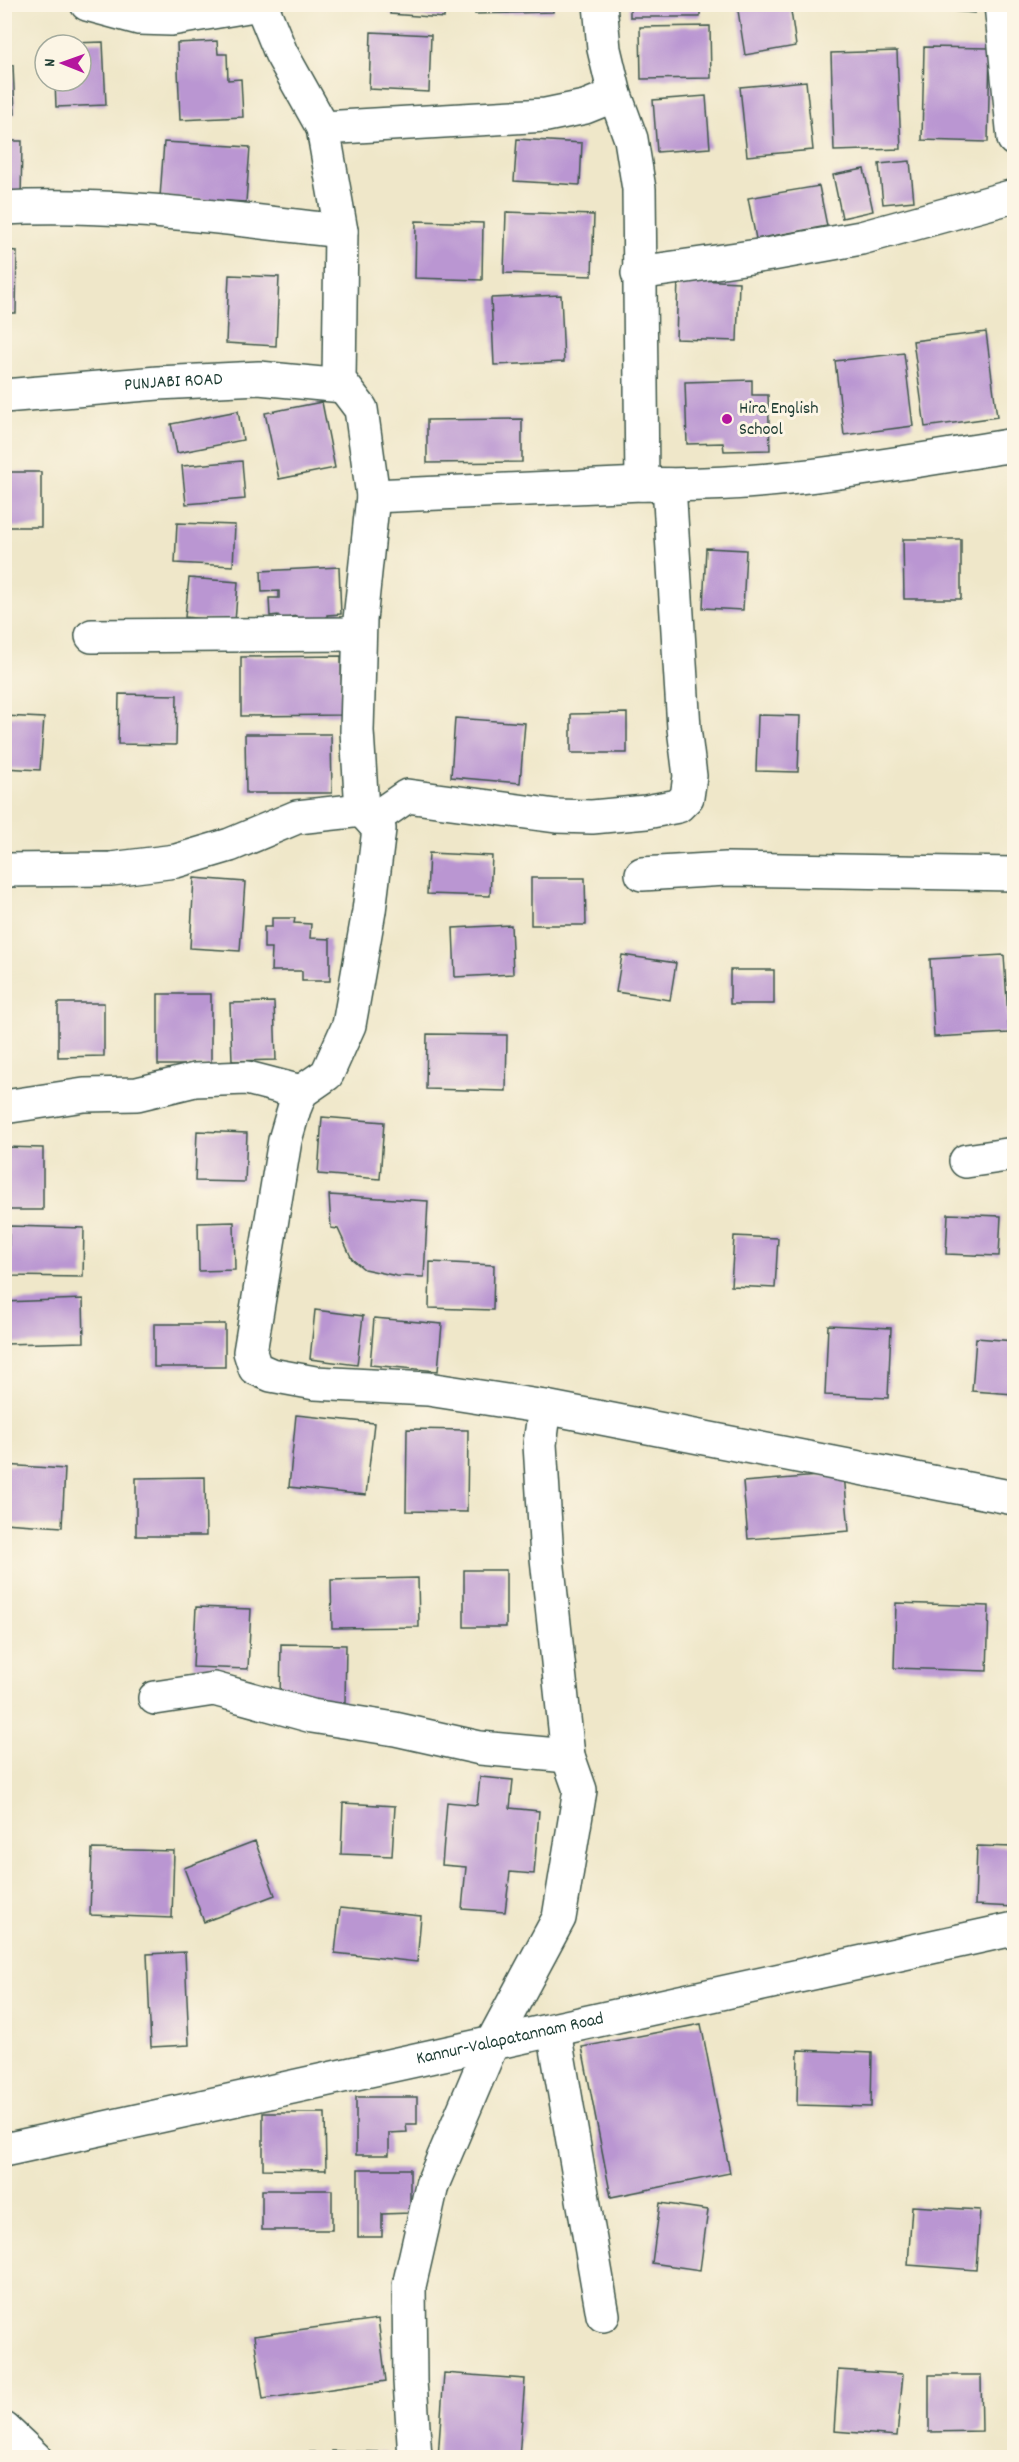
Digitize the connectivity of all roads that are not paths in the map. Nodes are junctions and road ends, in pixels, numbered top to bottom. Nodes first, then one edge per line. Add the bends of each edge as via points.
1 (87, 4) edge
2 (261, 4) edge
3 (600, 4) edge
4 (1001, 4) edge
5 (615, 95) junction
6 (323, 128) junction
7 (1014, 139) edge
8 (1014, 196) edge
9 (4, 208) edge
10 (341, 231) junction
11 (638, 273) junction
12 (343, 386) junction
13 (4, 396) edge
14 (1014, 445) edge
15 (656, 484) junction
16 (374, 496) junction
17 (359, 634) junction
18 (93, 636) dead end
19 (368, 817) junction
20 (4, 870) edge
21 (642, 874) dead end
22 (1014, 874) edge
23 (301, 1092) junction
24 (4, 1107) edge
25 (1014, 1154) edge
26 (966, 1161) dead end
27 (545, 1407) junction
28 (1014, 1498) edge
29 (155, 1698) dead end
30 (568, 1756) junction
31 (1014, 1929) edge
32 (554, 2031) junction
33 (493, 2041) junction
34 (4, 2150) edge
35 (603, 2315) dead end
36 (4, 2429) edge
37 (34, 2457) edge
38 (415, 2457) edge

1 - 2 street via 139,18 171,19
2 - 6 street via 281,53
3 - 5 street via 604,49
4 - 7 street
5 - 6 street via 546,115
5 - 11 street via 631,139 639,189
6 - 10 street
8 - 11 street via 861,238
9 - 10 street via 76,206
10 - 12 street via 339,380
11 - 15 street
12 - 13 street, PUNJABI ROAD via 260,378
12 - 16 street via 361,409
14 - 15 street via 826,473
15 - 16 street
15 - 19 street via 690,776 687,797 678,806 657,810 556,816 407,796 384,812
16 - 17 street
17 - 18 street
17 - 19 street via 357,731
19 - 20 street via 297,817 230,845 176,861 111,869
19 - 23 street via 379,829 378,841 349,1025 327,1074
21 - 22 street via 747,869
23 - 24 street via 247,1078 195,1080 137,1094 84,1095
23 - 27 street via 285,1140 250,1352 255,1368 315,1383 428,1389
25 - 26 street
27 - 28 street
27 - 30 street via 540,1444 541,1482
29 - 30 street via 214,1689 312,1716 480,1748
30 - 33 street via 580,1790 559,1918
31 - 32 street, Kannur-Valapatannam Road
32 - 33 street, Kannur-Valapatannam Road
32 - 35 street
33 - 34 street, Kannur-Valapatannam Road
33 - 38 street via 432,2186 409,2286
36 - 37 street

